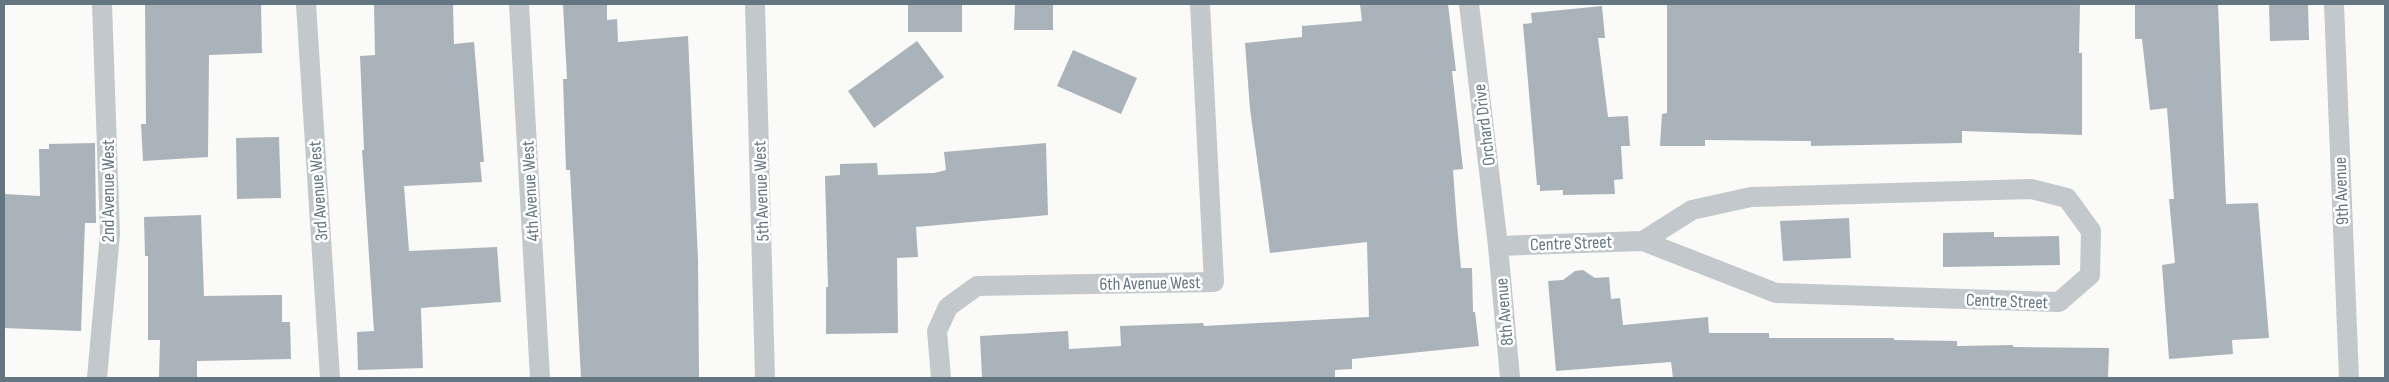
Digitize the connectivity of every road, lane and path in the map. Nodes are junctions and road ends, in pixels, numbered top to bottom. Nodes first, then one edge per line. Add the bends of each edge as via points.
1 (102, 4) edge
2 (306, 4) edge
3 (519, 4) edge
4 (754, 4) edge
5 (1200, 4) edge
6 (1469, 4) edge
7 (2334, 4) edge
8 (1643, 241) junction
9 (1498, 246) junction
10 (97, 378) edge
11 (330, 378) edge
12 (540, 378) edge
13 (766, 378) edge
14 (941, 378) edge
15 (1510, 378) edge
16 (2349, 378) edge

1 - 10 lane, 2nd Avenue West via 110,234
2 - 11 lane, 3rd Avenue West
3 - 12 lane, 4th Avenue West
4 - 13 lane, 5th Avenue West
5 - 14 lane, 6th Avenue West via 1214,282 978,286 948,307 937,331
6 - 9 lane, Orchard Drive
7 - 16 lane, 9th Avenue
8 - 8 lane, Centre Street via 1776,293 2060,302 2090,275 2091,231 2067,198 2031,189 1750,198 1692,210
8 - 9 lane, Centre Street
9 - 15 lane, 8th Avenue

